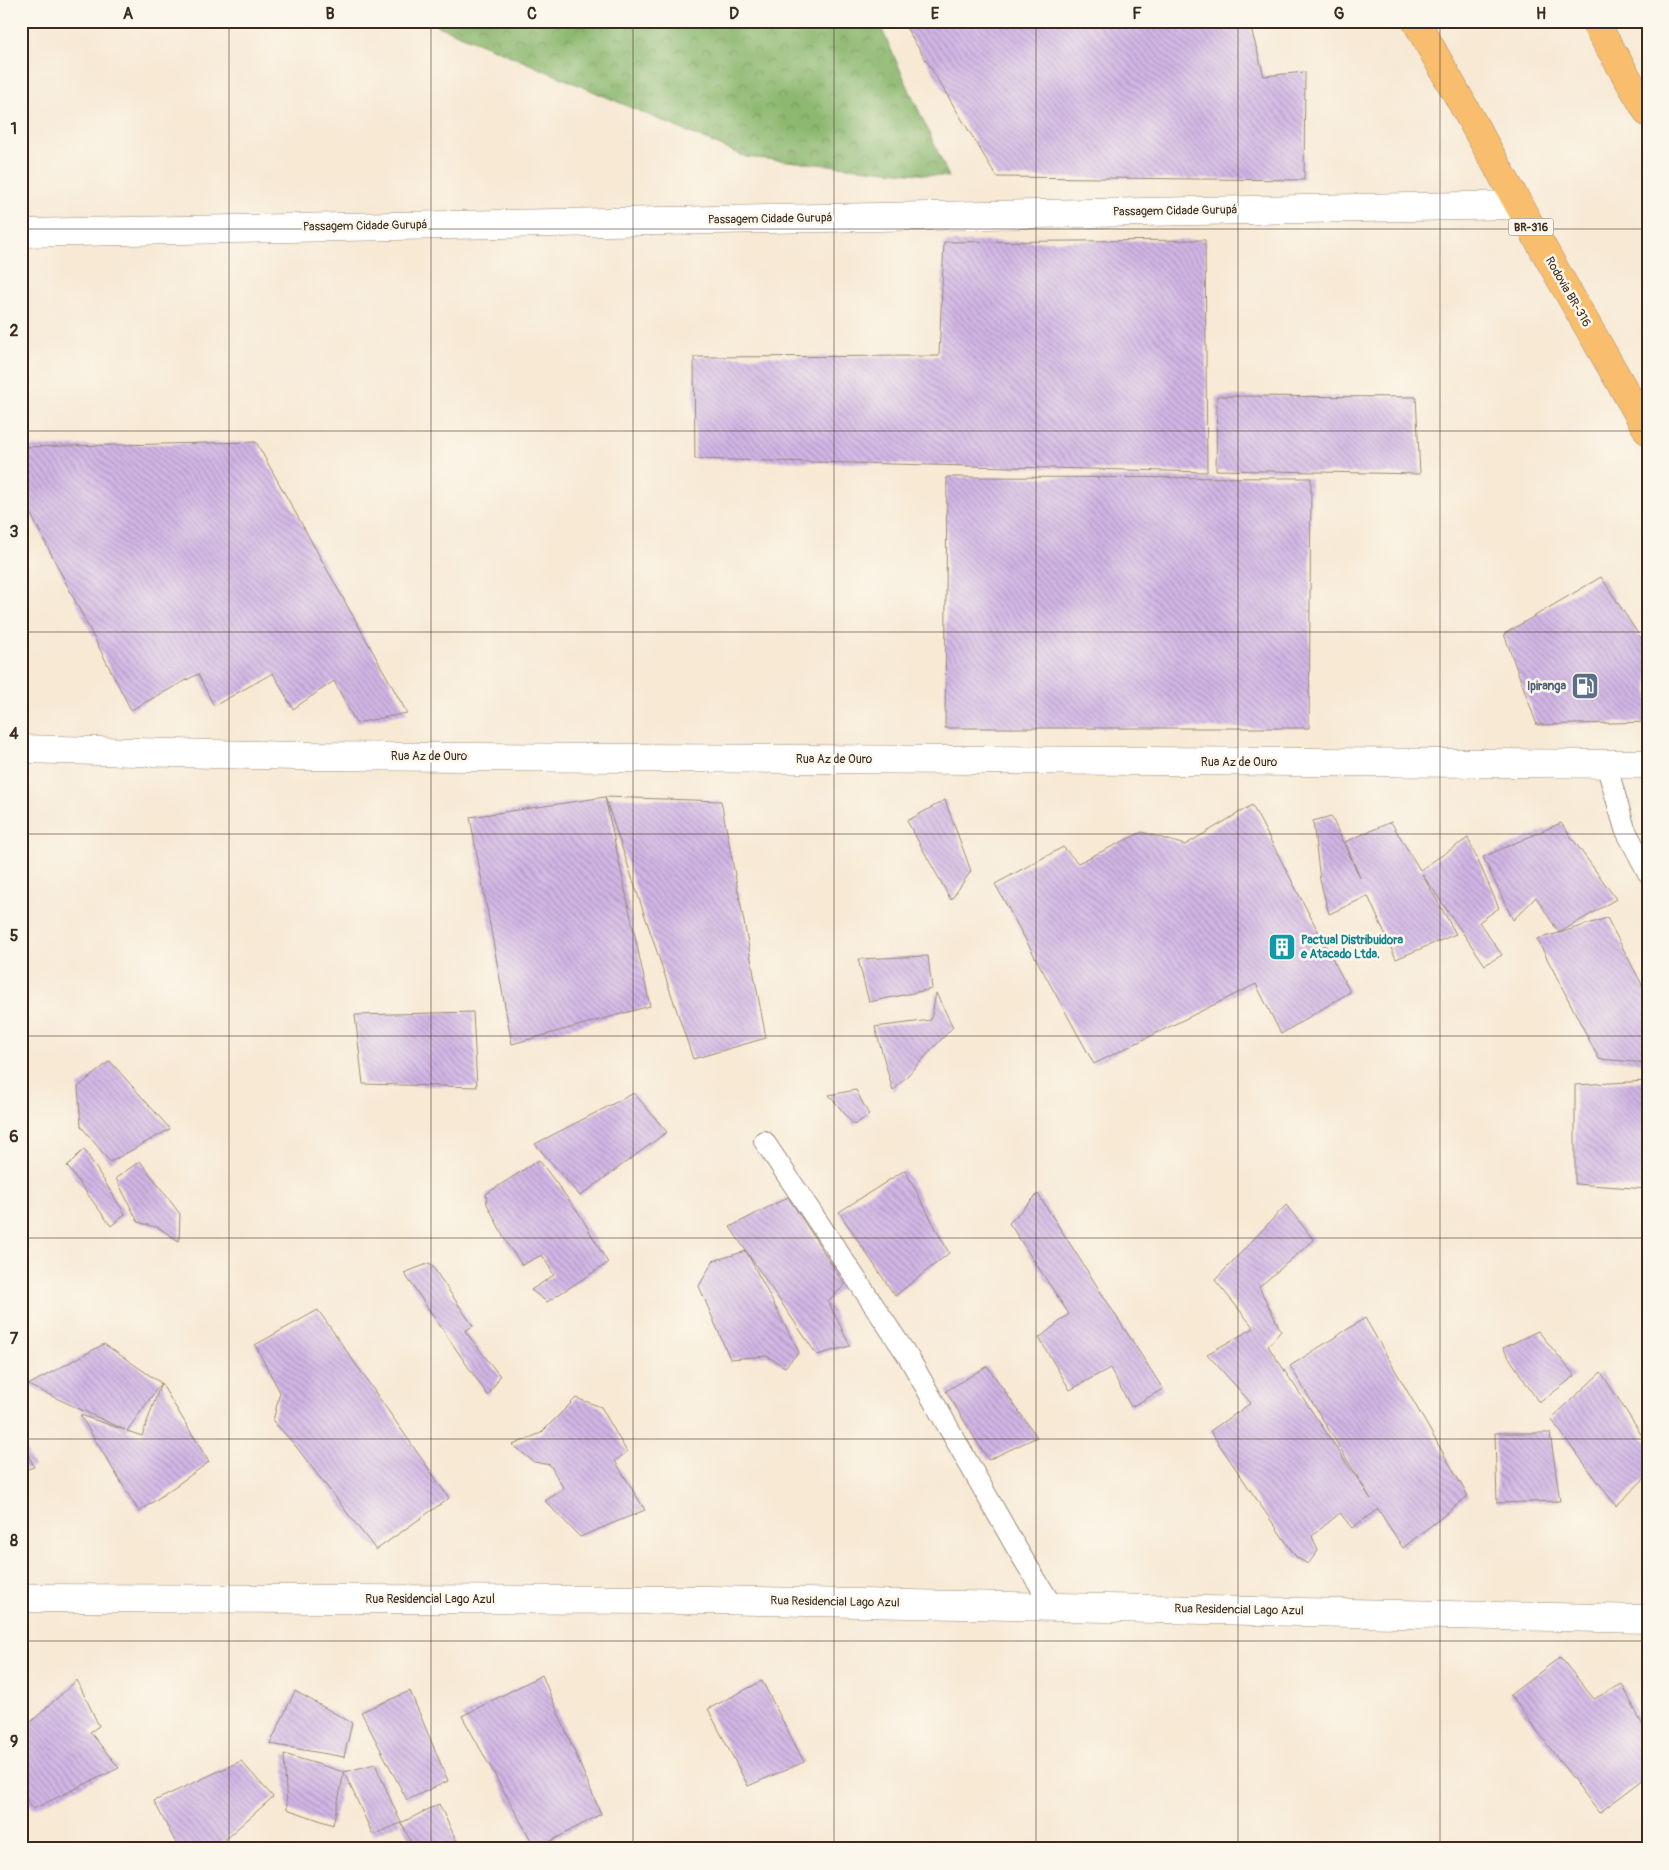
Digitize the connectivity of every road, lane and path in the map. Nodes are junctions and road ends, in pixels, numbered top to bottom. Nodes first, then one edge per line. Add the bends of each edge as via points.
1 (1416, 21) edge
2 (1594, 21) edge
3 (1648, 113) edge
4 (1519, 205) junction
5 (21, 233) edge
6 (1648, 431) edge
7 (21, 749) edge
8 (1606, 764) junction
9 (1648, 764) edge
10 (1646, 868) edge
11 (764, 1141) dead end
12 (21, 1598) edge
13 (1053, 1607) junction
14 (1648, 1619) edge

1 - 4 highway, Rodovia BR-316 / BR-316
2 - 3 highway
4 - 5 street, Passagem Cidade Gurupá
4 - 6 highway, Rodovia BR-316 / BR-316
7 - 8 street, Rua Az de Ouro via 295,756
8 - 9 street, Rua Az de Ouro
8 - 10 lane via 1625,829
11 - 13 lane via 909,1358
12 - 13 street, Rua Residencial Lago Azul via 712,1600
13 - 14 street, Rua Residencial Lago Azul

